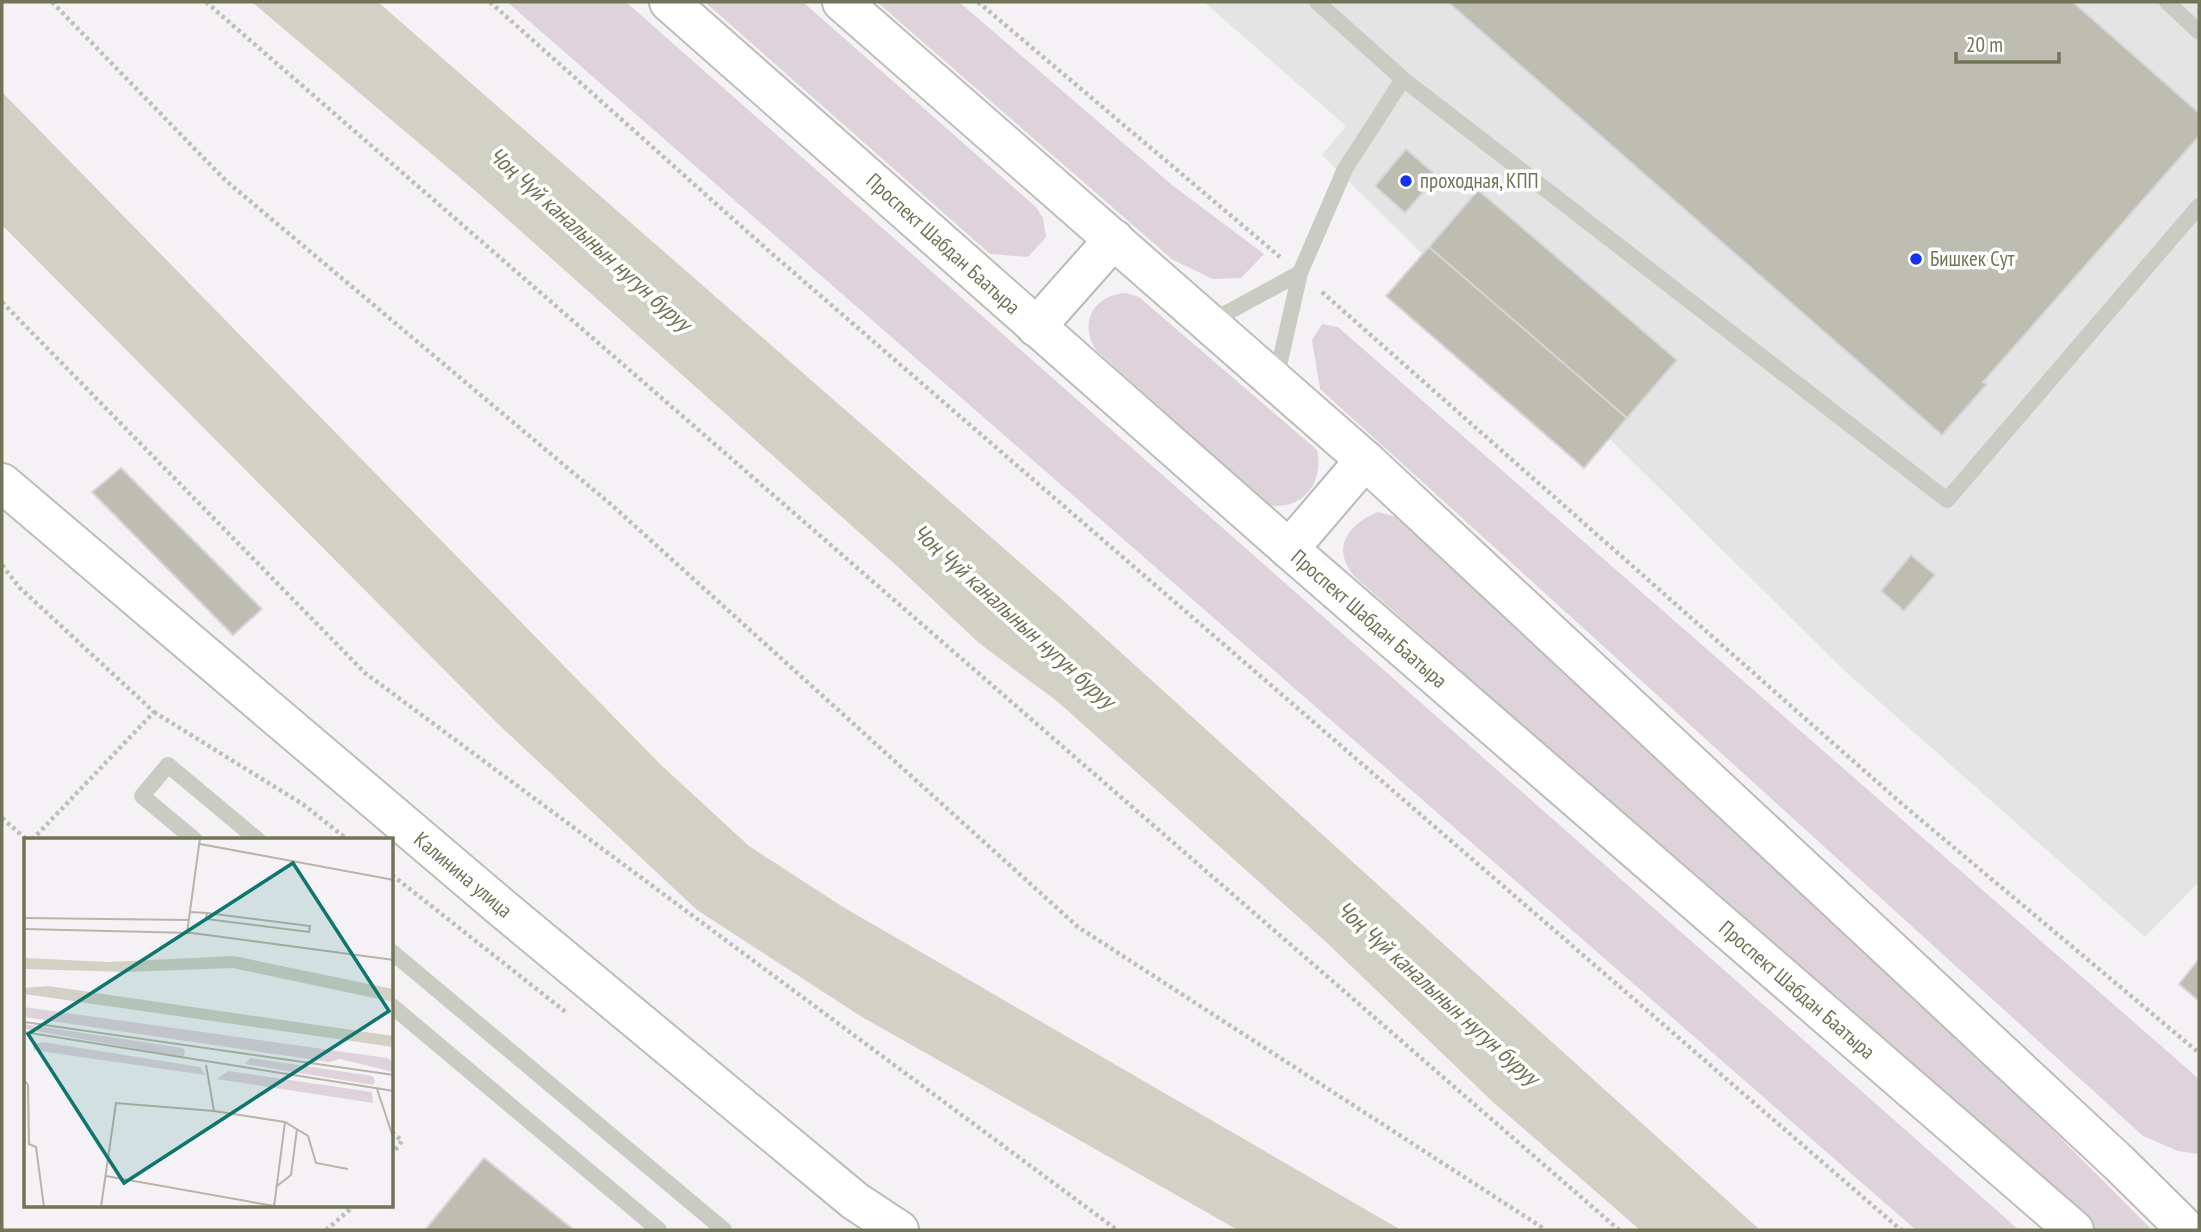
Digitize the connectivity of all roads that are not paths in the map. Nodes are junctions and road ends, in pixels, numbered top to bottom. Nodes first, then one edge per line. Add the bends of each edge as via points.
1 (669, 2) edge
2 (842, 2) edge
3 (1317, 2) edge
4 (2167, 2) edge
5 (2199, 32) edge
6 (1403, 79) junction
7 (2199, 206) edge
8 (1114, 239) junction
9 (1300, 274) junction
10 (1210, 322) junction
11 (1036, 327) junction
12 (1276, 379) junction
13 (1365, 460) junction
14 (2, 483) edge
15 (1289, 550) junction
16 (193, 838) edge
17 (256, 838) edge
18 (394, 954) edge
19 (394, 1008) edge
20 (659, 1230) edge
21 (724, 1230) edge
22 (899, 1230) edge
23 (2074, 1230) edge
24 (2187, 1230) edge

1 - 11 main road, Проспект Шабдан Баатыра
2 - 8 main road
3 - 6 lane
4 - 5 lane
6 - 7 lane via 1947,500
6 - 9 lane via 1345,169
8 - 10 main road
8 - 11 main road
9 - 10 lane
9 - 12 lane
10 - 12 main road
11 - 15 main road, Проспект Шабдан Баатыра
12 - 13 main road
13 - 15 main road
13 - 24 main road
14 - 22 main road, Калинина улица via 855,1202
15 - 23 main road, Проспект Шабдан Баатыра
16 - 17 lane via 142,796 168,765
18 - 21 lane
19 - 20 lane

